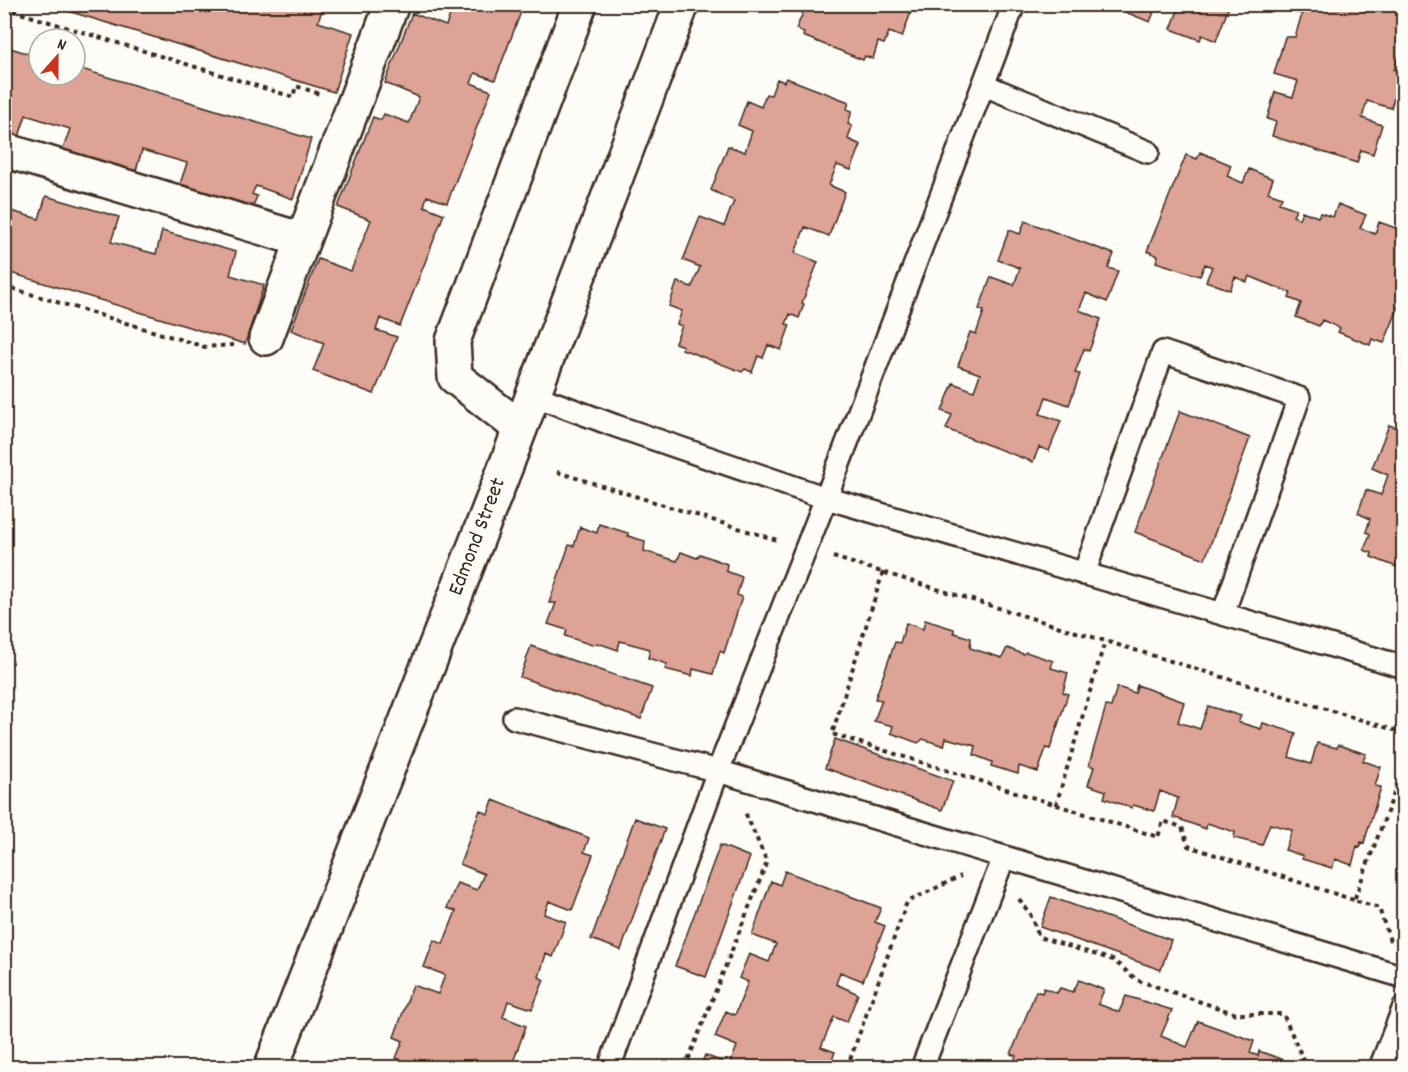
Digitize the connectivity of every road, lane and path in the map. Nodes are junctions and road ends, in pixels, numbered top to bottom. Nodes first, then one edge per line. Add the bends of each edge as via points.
1 (392, 4) edge
2 (580, 4) edge
3 (682, 4) edge
4 (1014, 4) edge
5 (4, 8) edge
6 (984, 85) junction
7 (355, 104) junction
8 (4, 150) edge
9 (1148, 152) dead end
10 (303, 240) junction
11 (4, 286) edge
12 (266, 338) joint
13 (533, 395) junction
14 (520, 428) junction
15 (557, 472) dead end
16 (826, 498) junction
17 (806, 549) junction
18 (883, 572) junction
19 (1084, 574) junction
20 (1222, 614) junction
21 (1105, 641) junction
22 (1404, 667) edge
23 (514, 718) dead end
24 (1404, 733) edge
25 (1404, 767) edge
26 (718, 771) junction
27 (749, 780) junction
28 (1056, 805) junction
29 (1004, 857) junction
30 (992, 886) junction
31 (1353, 900) junction
32 (1395, 974) edge
33 (1404, 1008) edge
34 (271, 1068) edge
35 (609, 1068) edge
36 (685, 1068) edge
37 (847, 1068) edge
38 (922, 1068) edge
39 (1307, 1068) edge
40 (1380, 1068) edge

1 - 7 street
2 - 14 street via 453,341 455,377
3 - 13 street, Edmond Street
4 - 6 lane
5 - 7 path via 293,97 296,86
6 - 9 lane
6 - 16 lane
7 - 10 street
8 - 10 street
10 - 12 street
11 - 12 path via 205,347 239,345 261,351
13 - 14 street, Edmond Street
13 - 16 lane
14 - 34 street, Edmond Street
15 - 17 path
16 - 17 lane
16 - 19 lane
17 - 18 path
17 - 26 lane
18 - 21 path
18 - 28 path via 832,734
19 - 20 lane
19 - 20 lane via 1163,352 1299,398
20 - 22 lane
21 - 24 path
21 - 28 path
23 - 26 lane
25 - 31 path
26 - 27 lane
26 - 35 lane
27 - 29 lane
27 - 36 path via 742,804 767,862
28 - 31 path via 1158,837 1163,821 1182,827 1188,846
29 - 30 lane
29 - 32 lane
30 - 37 path via 961,875 907,902
30 - 38 lane
30 - 39 path via 1016,895 1030,914 1039,937 1113,960 1137,980 1236,1014 1283,1014
31 - 32 path via 1379,908 1393,949
33 - 40 lane

